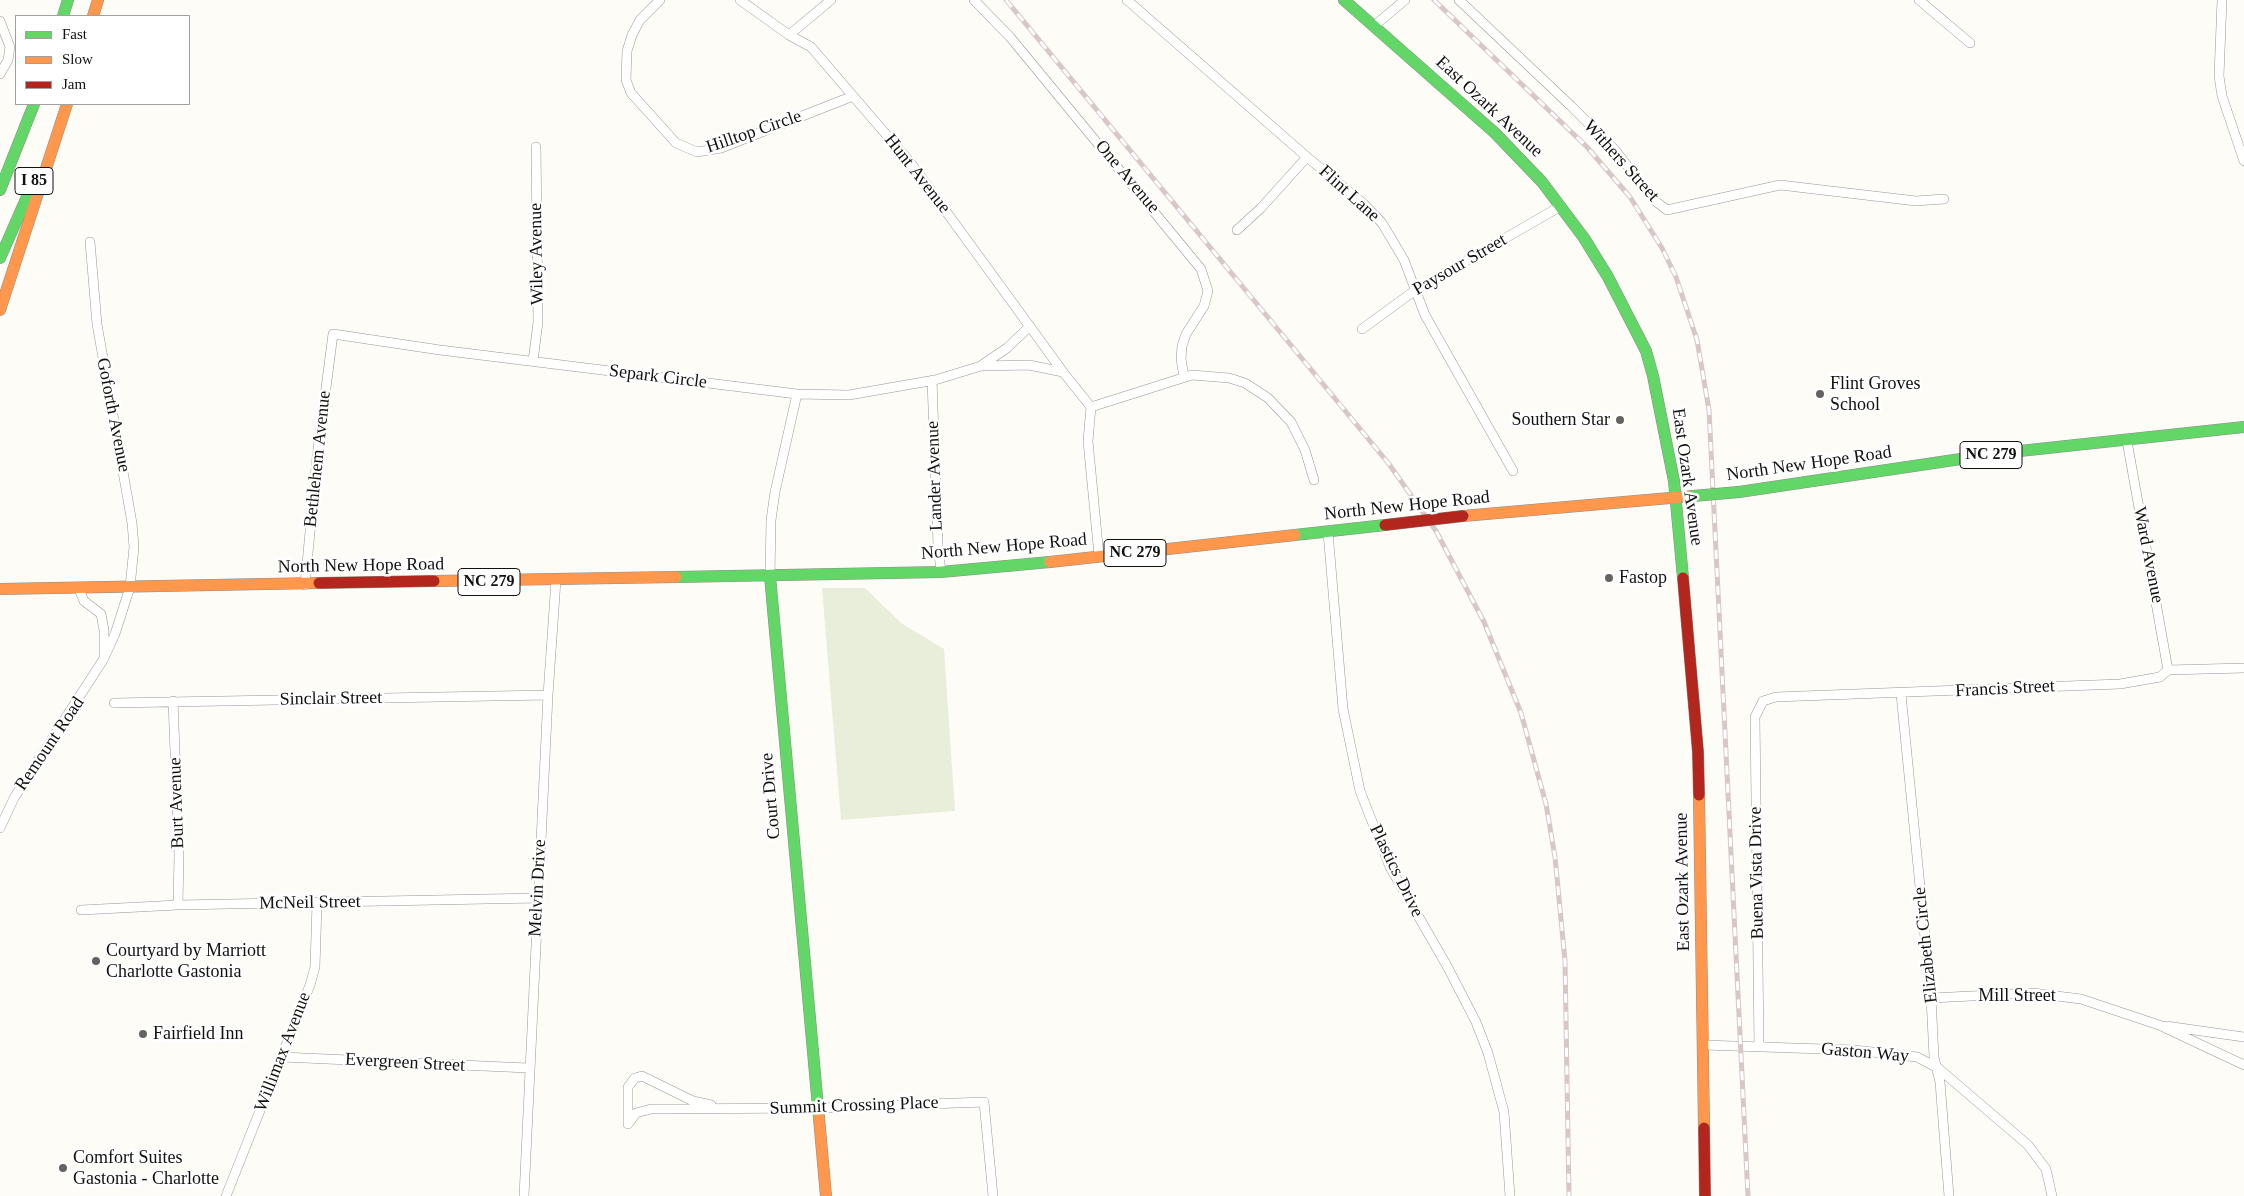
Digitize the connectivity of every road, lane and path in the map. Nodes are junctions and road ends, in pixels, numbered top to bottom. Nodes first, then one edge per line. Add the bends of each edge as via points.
1 (68, 0) edge
2 (98, 0) edge
3 (660, 0) edge
4 (740, 0) edge
5 (831, 0) edge
6 (974, 0) edge
7 (1128, 0) edge
8 (1344, 0) edge
9 (1405, 0) edge
10 (1458, 0) edge
11 (1919, 0) edge
12 (2222, 0) edge
13 (63, 15) edge
14 (93, 15) edge
15 (0, 21) edge
16 (1374, 26) junction
17 (789, 35) junction
18 (1970, 43) dead end
19 (0, 74) edge
20 (853, 96) junction
21 (34, 105) edge
22 (66, 105) edge
23 (66, 105) edge
24 (536, 147) dead end
25 (1307, 157) junction
26 (2244, 160) edge
27 (0, 190) edge
28 (1944, 199) dead end
29 (1561, 206) junction
30 (1236, 230) dead end
31 (90, 242) dead end
32 (0, 258) edge
33 (1417, 289) junction
34 (0, 310) edge
35 (1030, 326) junction
36 (1362, 329) dead end
37 (333, 334) joint
38 (533, 361) junction
39 (981, 366) junction
40 (1063, 372) junction
41 (1184, 377) junction
42 (932, 380) junction
43 (797, 394) junction
44 (1091, 407) junction
45 (2244, 427) edge
46 (2126, 441) junction
47 (1513, 472) dead end
48 (1314, 480) dead end
49 (1676, 498) junction
50 (1328, 532) junction
51 (1099, 556) junction
52 (941, 572) junction
53 (770, 576) junction
54 (556, 580) junction
55 (305, 585) junction
56 (78, 587) junction
57 (130, 587) junction
58 (0, 589) edge
59 (103, 660) junction
60 (2244, 668) edge
61 (2168, 670) junction
62 (1901, 694) junction
63 (548, 695) junction
64 (173, 701) junction
65 (1763, 701) joint
66 (114, 703) dead end
67 (0, 828) edge
68 (538, 898) junction
69 (317, 903) junction
70 (178, 905) junction
71 (81, 910) dead end
72 (1931, 998) junction
73 (2159, 1025) junction
74 (2244, 1036) edge
75 (1703, 1045) junction
76 (1759, 1047) junction
77 (282, 1057) junction
78 (2244, 1065) edge
79 (528, 1068) junction
80 (1938, 1068) junction
81 (723, 1108) junction
82 (819, 1108) junction
83 (226, 1196) edge
84 (524, 1196) edge
85 (826, 1196) edge
86 (993, 1196) edge
87 (1510, 1196) edge
88 (1706, 1196) edge
89 (1948, 1196) edge
90 (2052, 1196) edge

1 - 13 main road
2 - 14 main road
3 - 20 street, Hilltop Circle via 640,20 632,35 627,51 626,80 631,93 676,143 698,152 721,148
4 - 17 street
5 - 17 street
6 - 41 street, One Avenue via 1016,44 1202,269 1208,291 1204,306 1182,346
7 - 25 street, Flint Lane
8 - 16 main road, East Ozark Avenue
9 - 16 street
10 - 28 street, Withers Street via 1615,150 1654,200 1667,210 1780,184 1916,201
11 - 18 street
12 - 26 street via 2219,76 2222,96
15 - 19 street via 10,47 8,60
16 - 29 main road, East Ozark Avenue via 1495,133
17 - 20 street, Hunt Avenue via 811,47
20 - 35 street, Hunt Avenue via 910,162
21 - 27 main road, I 85
22 - 32 main road, I 85
23 - 34 main road
24 - 38 street, Wiley Avenue via 538,322
25 - 30 street via 1261,208
25 - 33 street, Flint Lane via 1382,223
29 - 33 street, Paysour Street
29 - 49 main road, East Ozark Avenue via 1608,277 1646,351 1660,404
31 - 57 street, Goforth Avenue via 99,333 132,523 134,547
33 - 36 street, Paysour Street
33 - 47 street, Flint Lane via 1425,315
35 - 39 street, Separk Circle
35 - 40 street, Hunt Avenue
37 - 38 street, Separk Circle
37 - 55 street, Bethlehem Avenue
38 - 43 street, Separk Circle
39 - 40 street, Separk Circle via 1029,366
39 - 42 street, Separk Circle
40 - 44 street
41 - 44 street
41 - 48 street via 1204,374 1229,378 1268,398 1300,436
42 - 43 street, Separk Circle via 849,395
42 - 52 street, Lander Avenue
43 - 53 street, Court Drive via 775,492
44 - 51 street via 1088,441
45 - 46 main road, North New Hope Road / NC 279
46 - 49 main road, North New Hope Road / NC 279, bridge via 2001,453 1739,492
46 - 61 street, Ward Avenue
49 - 50 main road, North New Hope Road / NC 279, bridge via 1463,516
49 - 75 main road, East Ozark Avenue via 1698,752
50 - 51 main road, North New Hope Road / NC 279
50 - 87 street, Plastics Drive via 1343,709 1360,791 1390,867 1447,966 1488,1053 1504,1112
51 - 52 main road, North New Hope Road / NC 279
52 - 53 main road, North New Hope Road / NC 279
53 - 54 main road, North New Hope Road / NC 279
53 - 82 main road, Court Drive
54 - 55 main road, North New Hope Road / NC 279
54 - 63 street, Melvin Drive
55 - 57 main road, North New Hope Road / NC 279
56 - 57 main road, North New Hope Road / NC 279
56 - 58 main road, North New Hope Road / NC 279
56 - 59 street via 84,602 101,614
57 - 59 street, Remount Road
59 - 67 street, Remount Road via 14,798
60 - 61 street, Francis Street
61 - 62 street, Francis Street via 2160,677 2120,684
62 - 65 street, Francis Street via 1776,697
62 - 72 street, Elizabeth Circle
63 - 64 street, Sinclair Street
63 - 68 street, Melvin Drive
64 - 66 street, Sinclair Street
64 - 70 street, Burt Avenue
65 - 76 street, Buena Vista Drive via 1755,717
68 - 69 street, McNeil Street
68 - 79 street, Melvin Drive
69 - 70 street, McNeil Street
69 - 77 street, Willimax Avenue via 315,967
70 - 71 street, McNeil Street
72 - 73 street, Mill Street via 2032,993 2056,995 2105,1006
72 - 80 street, Elizabeth Circle via 1934,1057
73 - 74 street, Mill Street
73 - 78 street, Mill Street
75 - 76 street, Gaston Way
75 - 88 main road, East Ozark Avenue
76 - 80 street, Gaston Way via 1900,1054 1917,1057
77 - 79 street, Evergreen Street
77 - 83 street, Willimax Avenue
79 - 84 street, Melvin Drive
80 - 89 street, Elizabeth Circle
80 - 90 street, Gaston Way via 2028,1145 2046,1169
81 - 81 street, Summit Crossing Place via 693,1101 642,1076 628,1087 628,1124 636,1113 651,1110
81 - 82 street, Summit Crossing Place
82 - 85 main road, Court Drive
82 - 86 street, Summit Crossing Place via 984,1102

